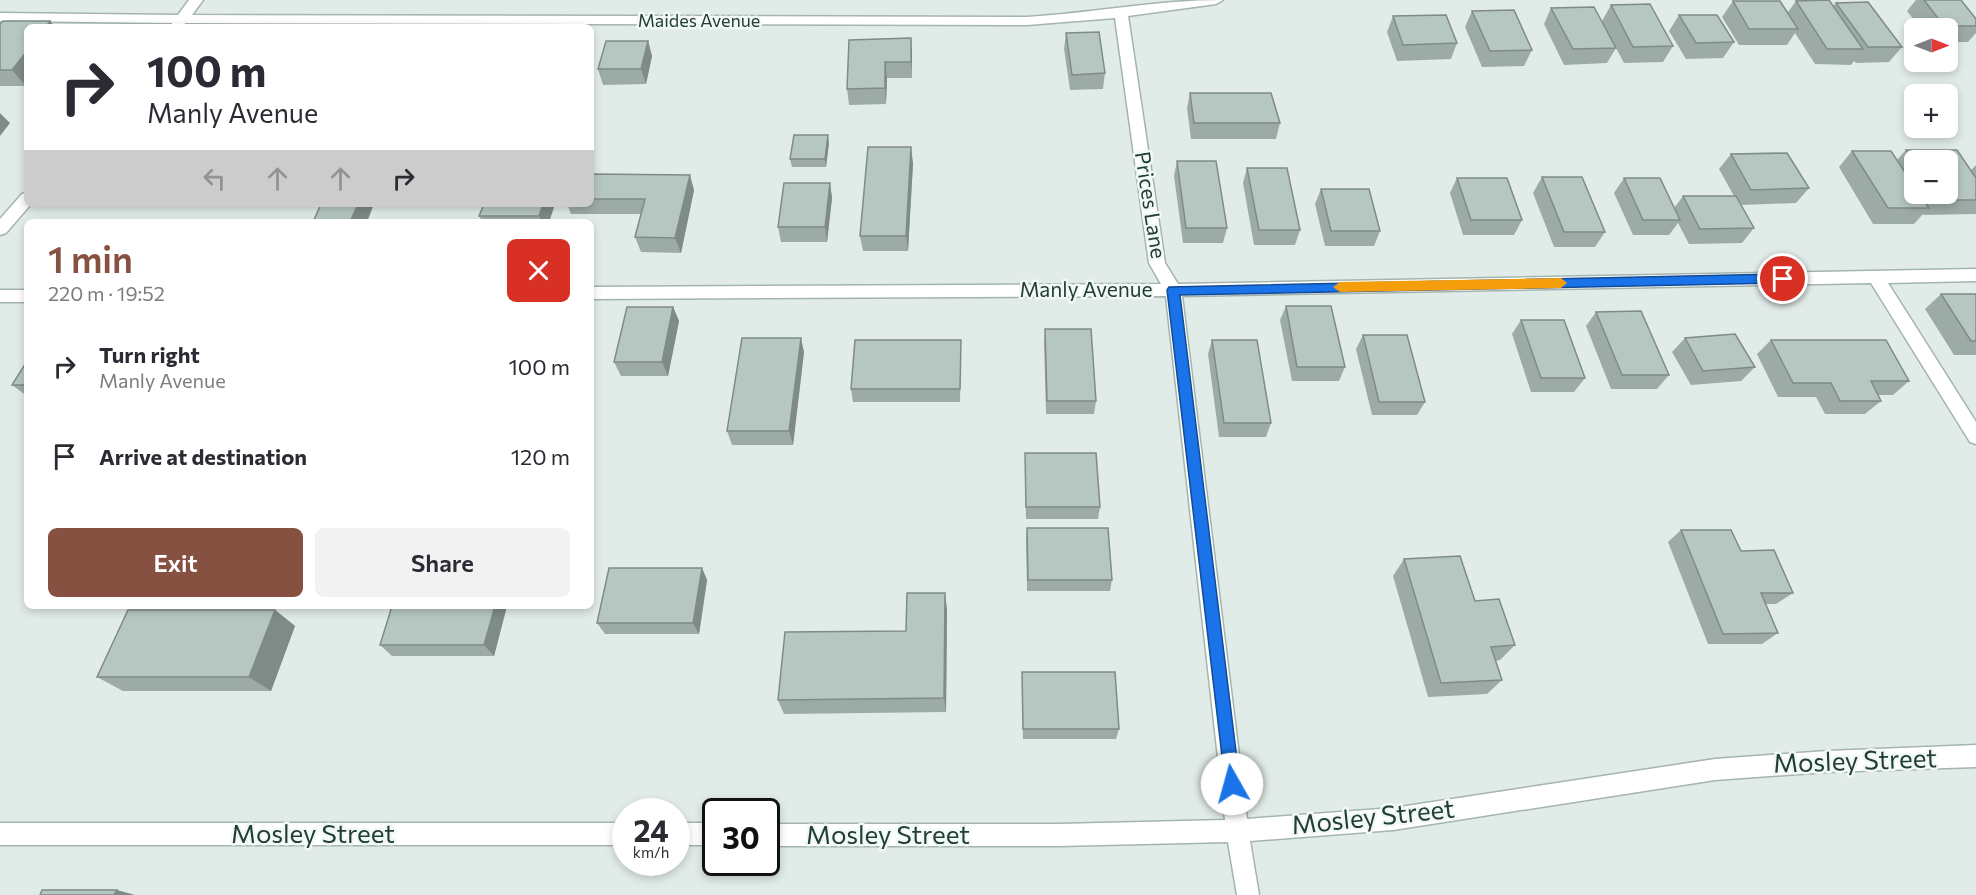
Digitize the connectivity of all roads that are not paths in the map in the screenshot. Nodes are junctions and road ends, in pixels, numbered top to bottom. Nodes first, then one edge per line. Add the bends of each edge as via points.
1 (196, 0) edge
2 (1216, 0) edge
3 (1121, 12) junction
4 (0, 17) edge
5 (178, 22) edge
6 (24, 201) edge
7 (0, 229) edge
8 (1976, 275) edge
9 (1876, 277) junction
10 (1173, 290) junction
11 (594, 293) edge
12 (0, 296) edge
13 (24, 296) edge
14 (1976, 437) edge
15 (1976, 756) edge
16 (1237, 831) junction
17 (0, 834) edge
18 (612, 834) edge
19 (780, 835) edge
20 (1248, 895) edge

1 - 5 street
2 - 3 street, Maides Avenue
3 - 5 street, Maides Avenue via 1027,21
3 - 10 street, Prices Lane via 1157,263
4 - 5 street, Maides Avenue
6 - 7 street
8 - 9 street, Manly Avenue
9 - 10 street, Manly Avenue
9 - 14 street
10 - 11 street, Manly Avenue
10 - 16 street, Prices Lane
12 - 13 street
15 - 16 street, Mosley Street via 1802,761 1677,774 1427,814
16 - 19 street, Mosley Street
16 - 20 street, Prices Lane
17 - 18 street, Mosley Street

